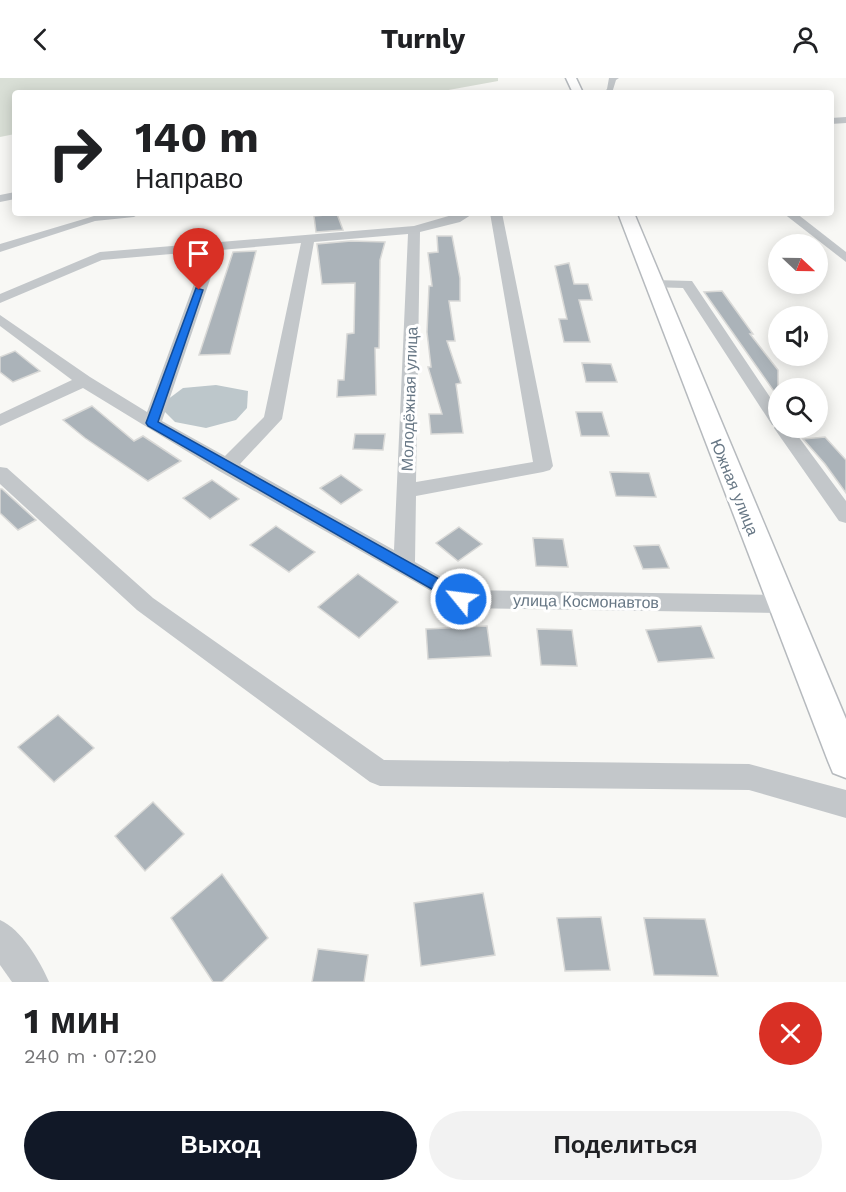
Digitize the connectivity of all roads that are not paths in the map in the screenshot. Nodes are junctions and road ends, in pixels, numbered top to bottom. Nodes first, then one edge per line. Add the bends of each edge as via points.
1 (109, 216) edge
2 (462, 216) edge
3 (497, 216) edge
4 (627, 216) edge
5 (793, 216) edge
6 (414, 230) junction
7 (308, 239) junction
8 (214, 245) junction
9 (0, 248) edge
10 (846, 258) edge
11 (654, 284) junction
12 (0, 299) edge
13 (0, 319) edge
14 (84, 381) junction
15 (768, 406) edge
16 (0, 421) edge
17 (152, 423) junction
18 (790, 438) edge
19 (226, 467) junction
20 (0, 473) edge
21 (406, 491) junction
22 (846, 516) edge
23 (404, 567) junction
24 (783, 604) junction
25 (846, 761) edge
26 (846, 804) edge
27 (0, 936) edge
28 (32, 982) edge

1 - 9 street
2 - 6 street
3 - 21 street via 543,466
4 - 11 main road, Южная улица
5 - 10 street
6 - 7 street
6 - 21 street, Молодёжная улица
7 - 8 street
7 - 19 street via 273,419
8 - 12 street via 100,256
8 - 17 street
11 - 15 street via 687,284
11 - 24 main road, Южная улица
13 - 14 street, улица Космонавтов
14 - 16 street
14 - 17 street, улица Космонавтов
17 - 19 street, улица Космонавтов
18 - 22 street
19 - 23 street, улица Космонавтов
20 - 26 street via 145,604 380,773 749,777
21 - 23 street, Молодёжная улица
23 - 24 street, улица Космонавтов via 461,599
24 - 25 main road, Южная улица
27 - 28 street

